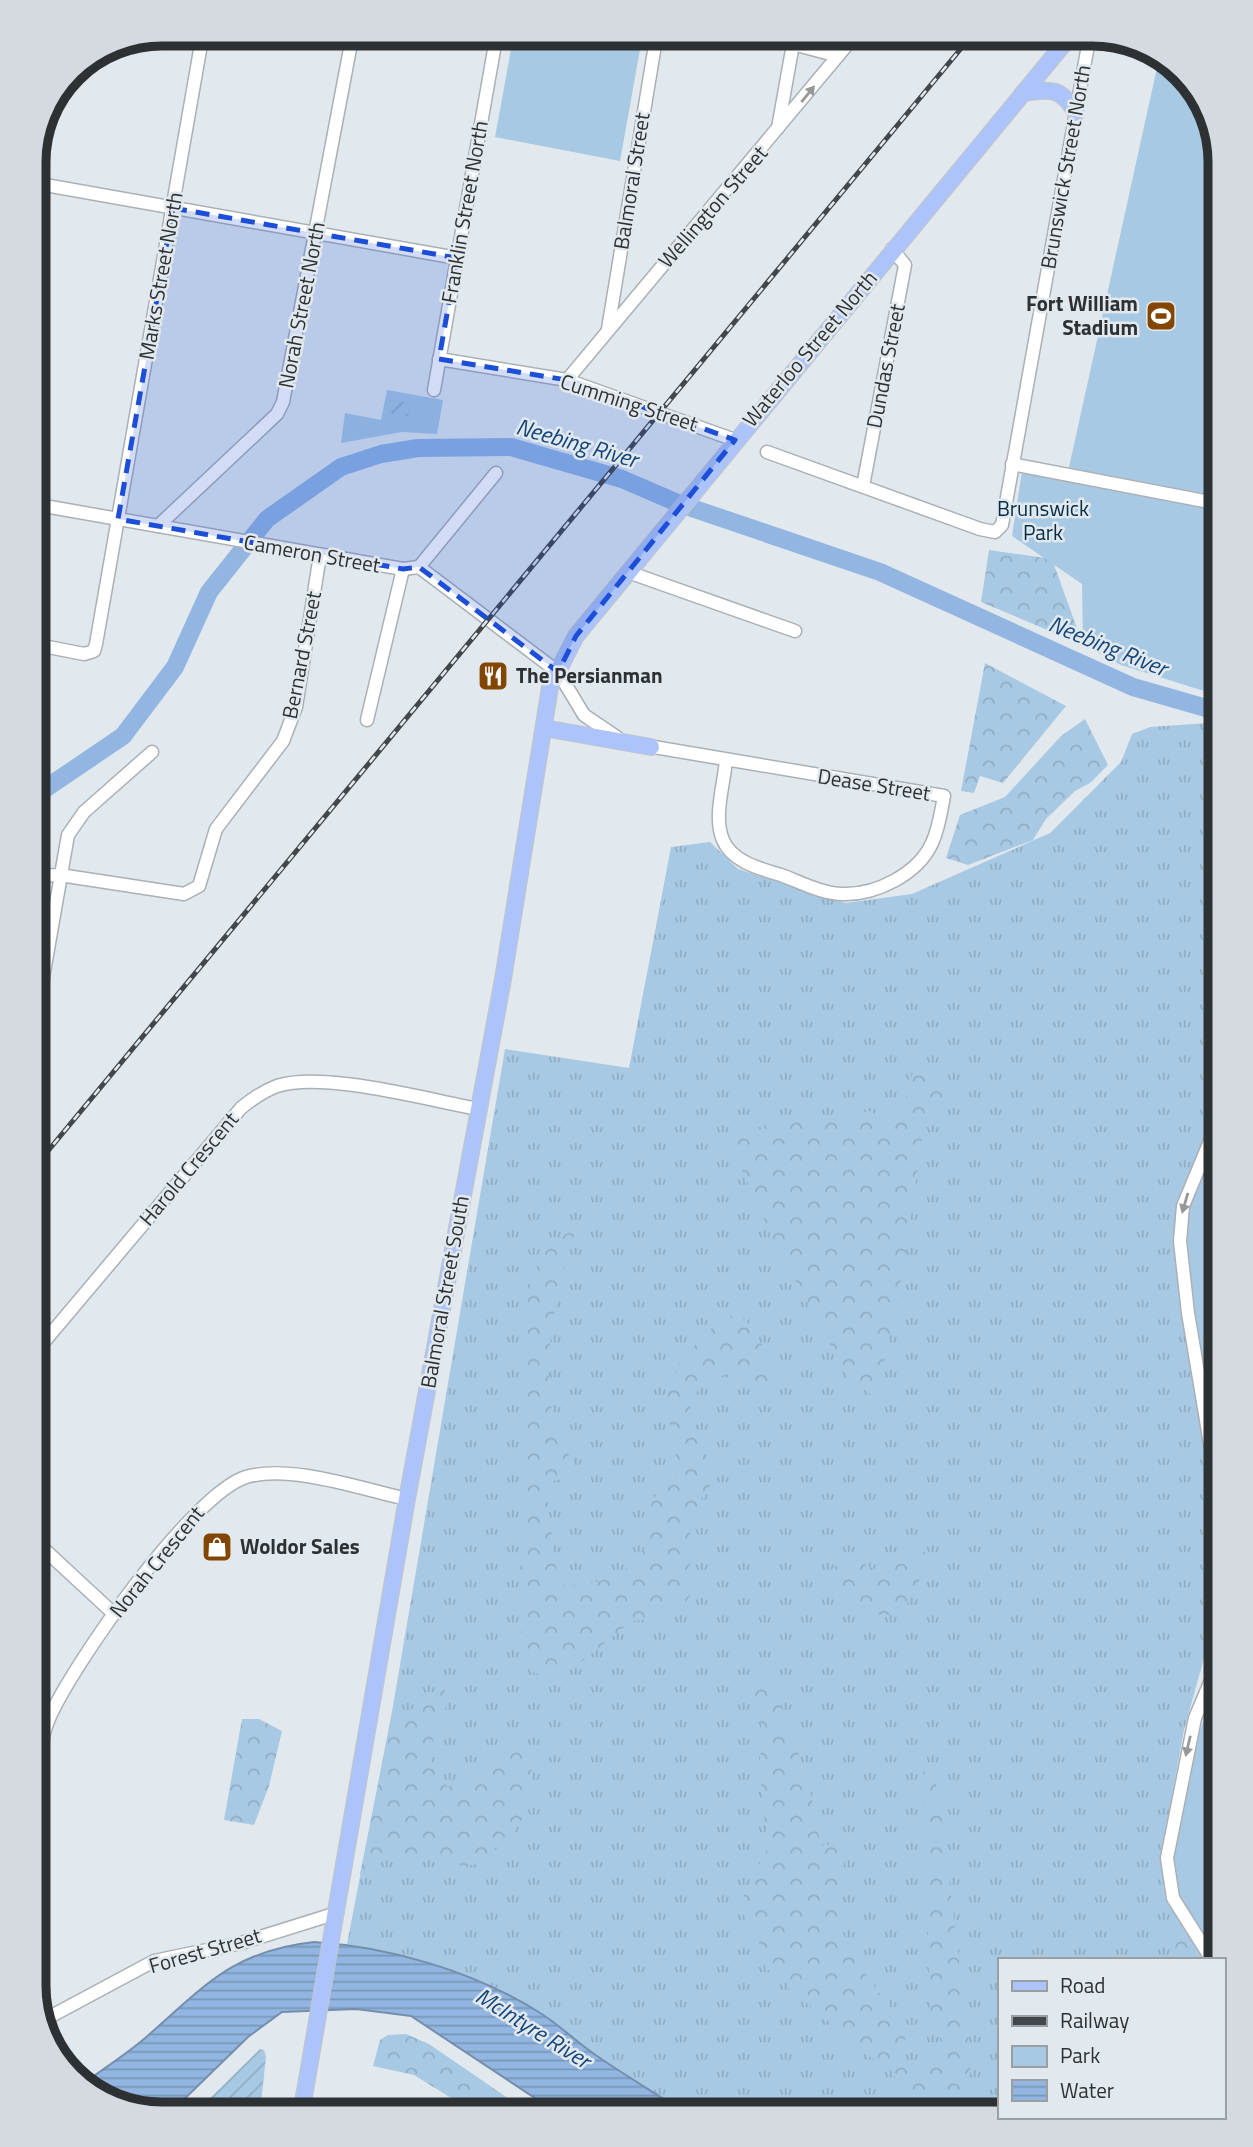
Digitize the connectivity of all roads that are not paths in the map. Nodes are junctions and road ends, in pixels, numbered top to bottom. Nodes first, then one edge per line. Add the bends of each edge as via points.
1 (201, 46) edge
2 (351, 46) edge
3 (496, 46) edge
4 (655, 46) edge
5 (793, 46) edge
6 (812, 46) edge
7 (846, 46) edge
8 (1062, 46) edge
9 (1088, 46) edge
10 (838, 56) junction
11 (1023, 93) junction
12 (1076, 113) junction
13 (778, 131) junction
14 (46, 185) edge
15 (173, 208) junction
16 (316, 233) junction
17 (892, 249) junction
18 (457, 258) junction
19 (608, 329) junction
20 (439, 359) junction
21 (567, 380) junction
22 (434, 390) dead end
23 (735, 440) junction
24 (767, 452) dead end
25 (1012, 464) junction
26 (496, 473) dead end
27 (863, 486) junction
28 (1208, 502) edge
29 (46, 506) edge
30 (118, 519) junction
31 (158, 526) junction
32 (320, 555) junction
33 (419, 567) junction
34 (403, 569) junction
35 (628, 572) junction
36 (795, 631) dead end
37 (46, 647) edge
38 (558, 672) junction
39 (368, 720) dead end
40 (544, 728) junction
41 (651, 747) junction
42 (152, 752) dead end
43 (726, 760) junction
44 (60, 875) junction
45 (46, 876) edge
46 (46, 958) edge
47 (479, 1109) junction
48 (1208, 1146) edge
49 (46, 1339) edge
50 (1208, 1432) edge
51 (407, 1499) junction
52 (46, 1551) edge
53 (113, 1613) junction
54 (1208, 1681) edge
55 (46, 1731) edge
56 (337, 1913) junction
57 (1208, 1954) edge
58 (50, 2017) edge
59 (303, 2101) edge

1 - 15 street, Marks Street North
2 - 16 street, Norah Street North
3 - 18 street, Franklin Street North
4 - 19 street, Balmoral Street
5 - 13 street
6 - 10 street
7 - 10 street, Wellington Street
8 - 11 main road, Waterloo Street North
9 - 12 street, Brunswick Street North
13 -> 10 street, Wellington Street
11 - 12 main road via 1059,92
11 - 17 main road, Waterloo Street North
12 - 25 street, Brunswick Street North
13 - 19 street, Wellington Street
14 - 15 street
15 - 16 street
15 - 30 street, Marks Street North
16 - 18 street
16 - 31 street, Norah Street North via 277,414
17 - 23 main road, Waterloo Street North
17 - 27 street, Dundas Street via 905,265
18 - 20 street, Franklin Street North
19 - 21 street, Wellington Street
20 - 21 street, Cumming Street
20 - 22 street, Franklin Street North
21 - 23 street, Cumming Street
23 - 35 main road, Waterloo Street North
24 - 27 street
25 - 27 street, Brunswick Street North via 1002,525 995,532
25 - 28 street
26 - 33 street
29 - 30 street, Cameron Street
30 - 31 street, Cameron Street
30 - 37 street via 94,651 84,654
31 - 32 street, Cameron Street
32 - 34 street, Cameron Street
32 - 44 street, Bernard Street via 296,707 283,741 216,830 199,886 190,893
33 - 34 street, Cameron Street
33 - 38 street
34 - 39 street
35 - 36 street
35 - 38 main road, Waterloo Street North via 576,636
38 - 40 main road, Balmoral Street South via 550,687
38 - 41 street, Dease Street via 584,716 613,737
40 - 41 main road
40 - 47 main road, Balmoral Street South
41 - 43 street, Dease Street
42 - 44 street via 73,826
43 - 43 street, Dease Street via 719,818 725,846 743,861 817,888 842,894 886,884 919,860 938,829 944,796
44 - 45 street
44 - 46 street
47 - 49 street, Harold Crescent via 328,1082 279,1086 253,1098
47 - 51 main road, Balmoral Street South
48 -> 50 street via 1183,1206 1180,1241
51 - 53 street, Norah Crescent via 292,1474 245,1478 207,1501
51 - 56 main road, Balmoral Street South
52 - 53 street
53 - 55 street, Norah Crescent via 62,1692
54 -> 57 street via 1195,1718 1167,1858 1173,1898
56 - 58 street, Forest Street via 229,1946 154,1961
56 - 59 main road, Balmoral Street South

